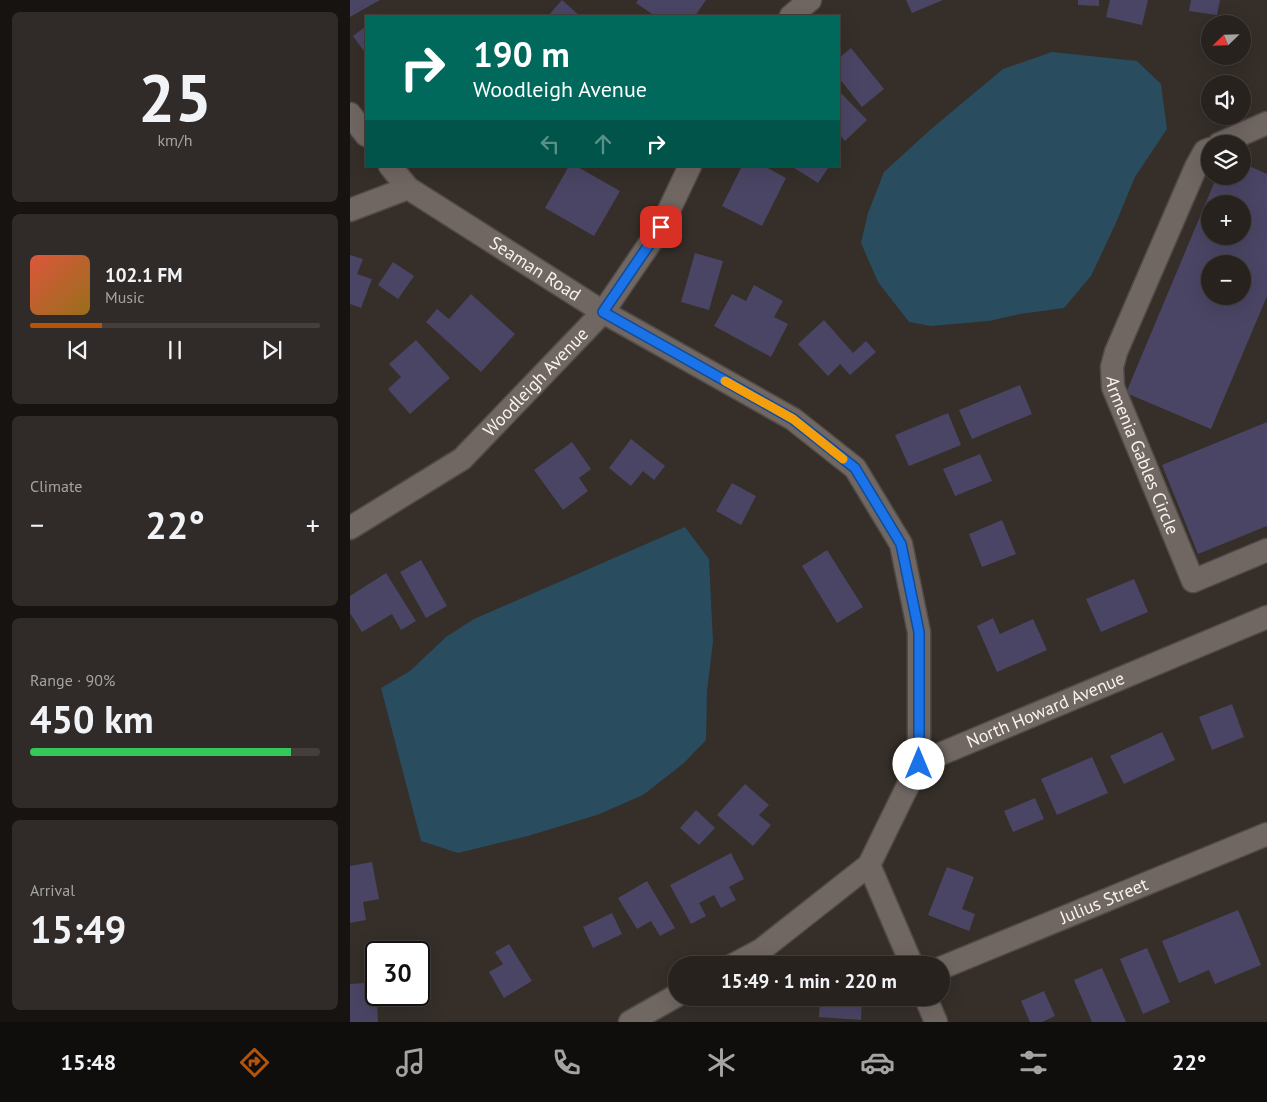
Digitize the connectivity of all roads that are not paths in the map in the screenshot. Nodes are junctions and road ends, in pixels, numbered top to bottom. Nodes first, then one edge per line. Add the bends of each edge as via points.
1 (810, 0) edge
2 (792, 15) edge
3 (350, 114) edge
4 (1267, 123) edge
5 (365, 134) edge
6 (1240, 135) edge
7 (1201, 158) edge
8 (391, 167) edge
9 (690, 167) edge
10 (408, 188) junction
11 (350, 210) edge
12 (603, 312) junction
13 (350, 528) edge
14 (1267, 550) edge
15 (1267, 617) edge
16 (919, 764) junction
17 (1267, 834) edge
18 (869, 866) junction
19 (750, 956) edge
20 (908, 956) edge
21 (950, 964) edge
22 (668, 1001) edge
23 (929, 1006) edge
24 (630, 1022) edge
25 (936, 1022) edge

1 - 2 street
3 - 5 street
4 - 6 street
7 - 14 street, Armenia Gables Circle via 1116,352 1112,368 1113,387 1193,581
8 - 10 street, Seaman Road
9 - 12 street, Woodleigh Avenue via 661,227
10 - 11 street
10 - 12 street, Seaman Road
12 - 13 street, Woodleigh Avenue via 462,459
12 - 16 street, Seaman Road via 793,419 855,468 901,544 919,632
15 - 16 street, North Howard Avenue
16 - 18 street
17 - 21 street, Julius Street
18 - 19 street
18 - 20 street
22 - 24 street
23 - 25 street

